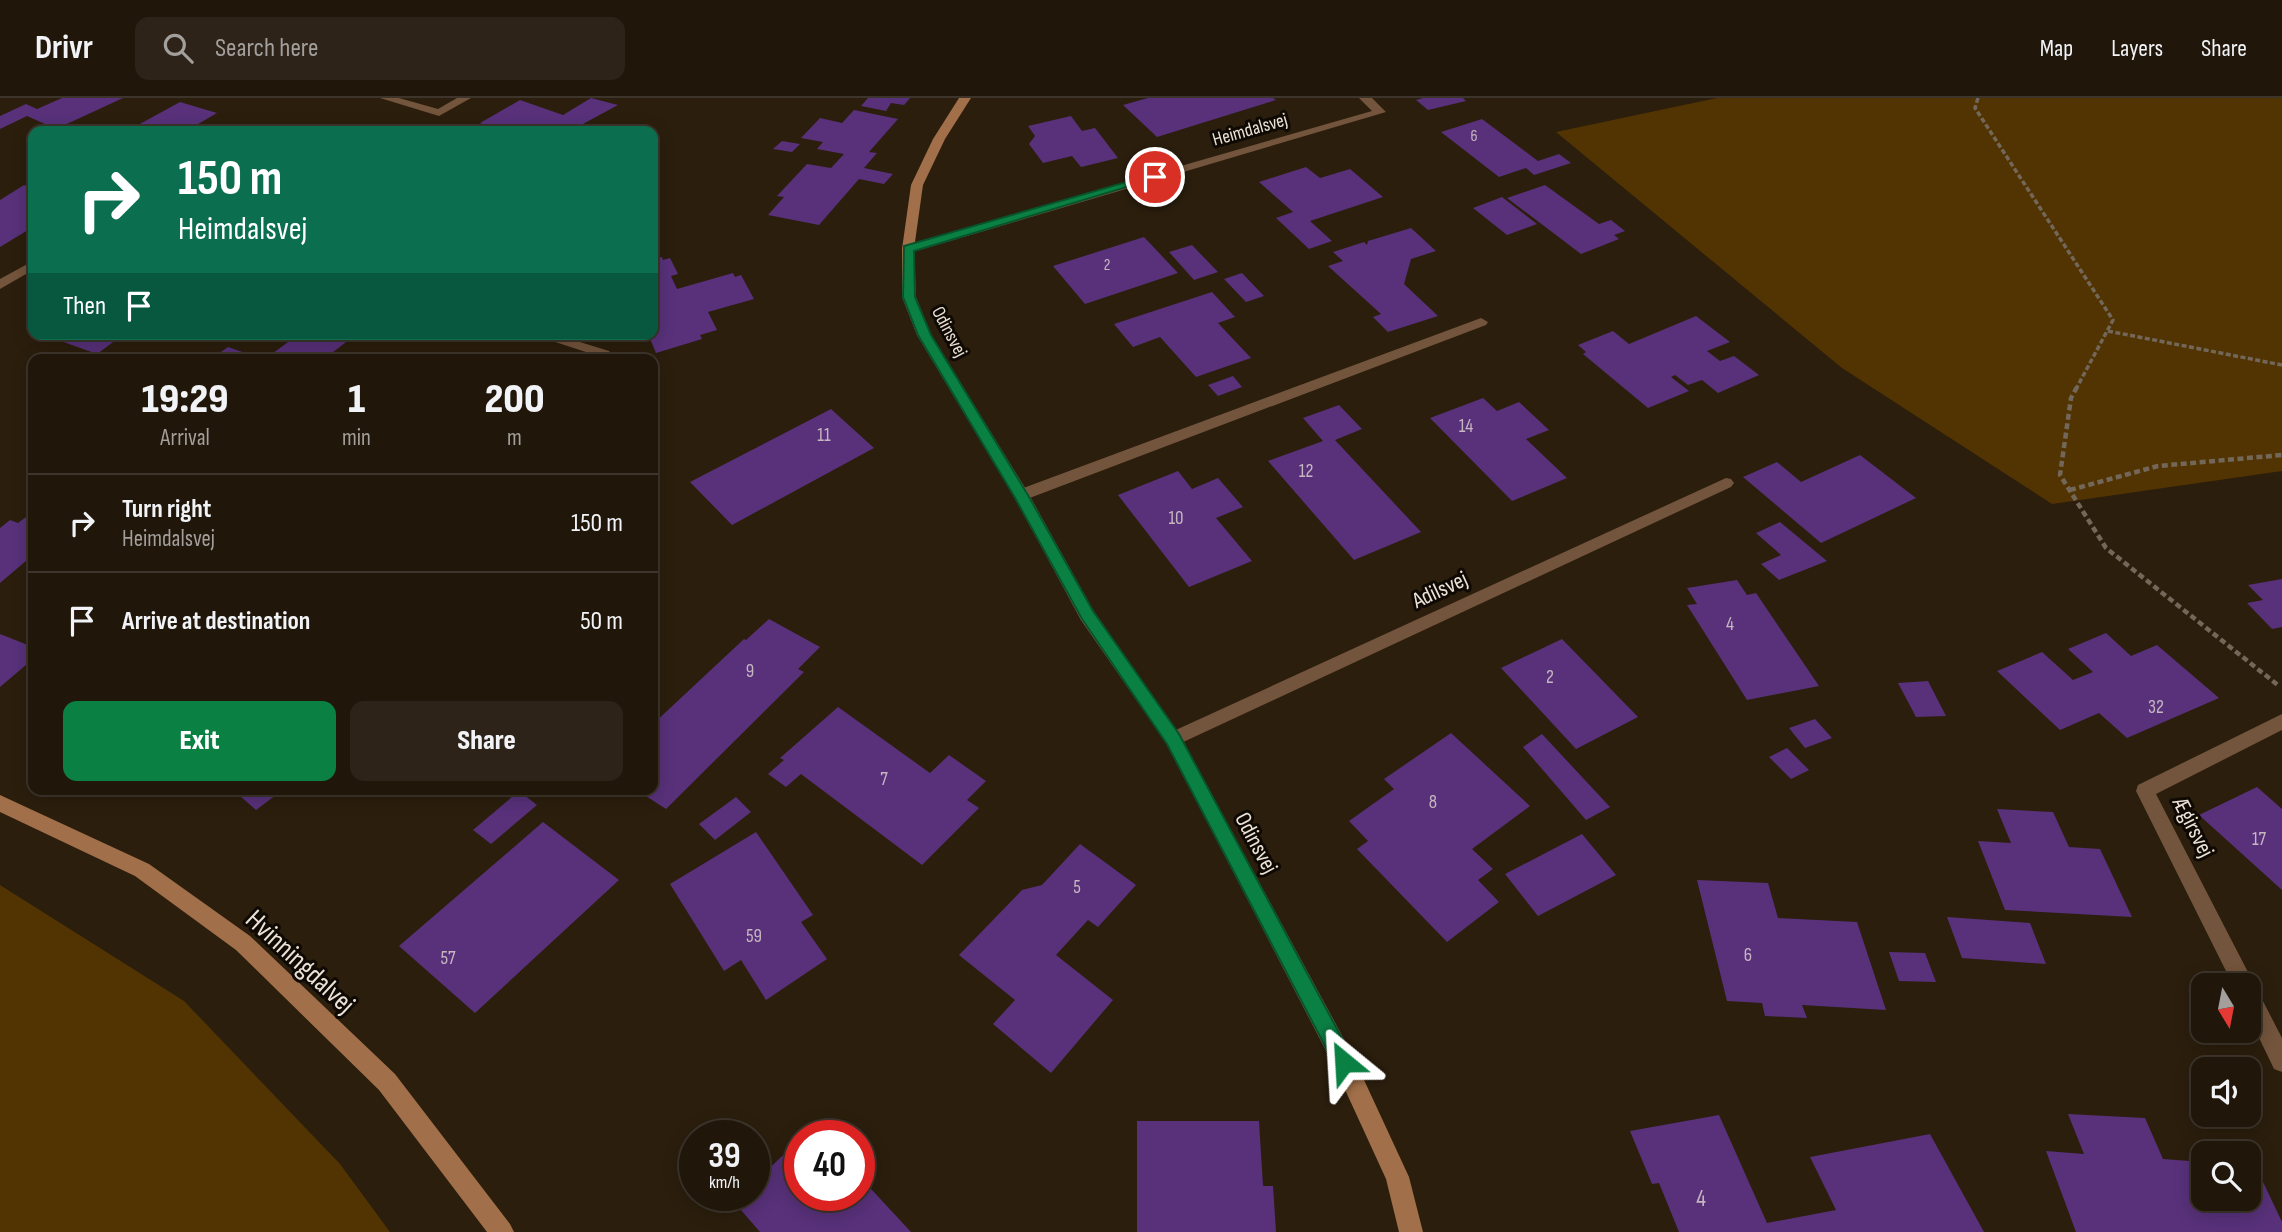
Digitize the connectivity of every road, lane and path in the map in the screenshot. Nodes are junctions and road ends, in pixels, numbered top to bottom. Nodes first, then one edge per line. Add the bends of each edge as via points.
1 (386, 98) edge
2 (465, 98) edge
3 (965, 98) edge
4 (1365, 98) edge
5 (1978, 98) edge
6 (908, 249) junction
7 (28, 268) edge
8 (0, 285) edge
9 (1481, 322) dead end
10 (2107, 331) junction
11 (558, 340) edge
12 (604, 354) dead end
13 (2282, 365) edge
14 (2282, 455) edge
15 (1726, 483) dead end
16 (2070, 490) junction
17 (1021, 495) junction
18 (2282, 689) edge
19 (2282, 721) edge
20 (1173, 739) junction
21 (1, 804) edge
22 (2238, 973) edge
23 (2261, 1019) edge
24 (2282, 1060) edge
25 (502, 1232) edge
26 (1411, 1232) edge

1 - 2 street via 439,113
3 - 6 street, Odinsvej via 917,185
4 - 6 street, Heimdalsvej via 1381,112
5 - 10 path via 1975,108 2113,320
6 - 17 street, Odinsvej via 909,297 924,335
7 - 8 street
9 - 17 street
10 - 13 path
10 - 16 path via 2071,398 2060,475
11 - 12 street
14 - 16 path via 2158,466
15 - 20 street, Adilsvej
16 - 18 path via 2106,548
17 - 20 street, Odinsvej via 1087,615
19 - 22 street, Ægirsvej via 2145,791
20 - 26 street, Odinsvej via 1344,1062 1397,1177
21 - 25 street, Hvinningdalvej via 142,870 243,943 387,1082
23 - 24 street

